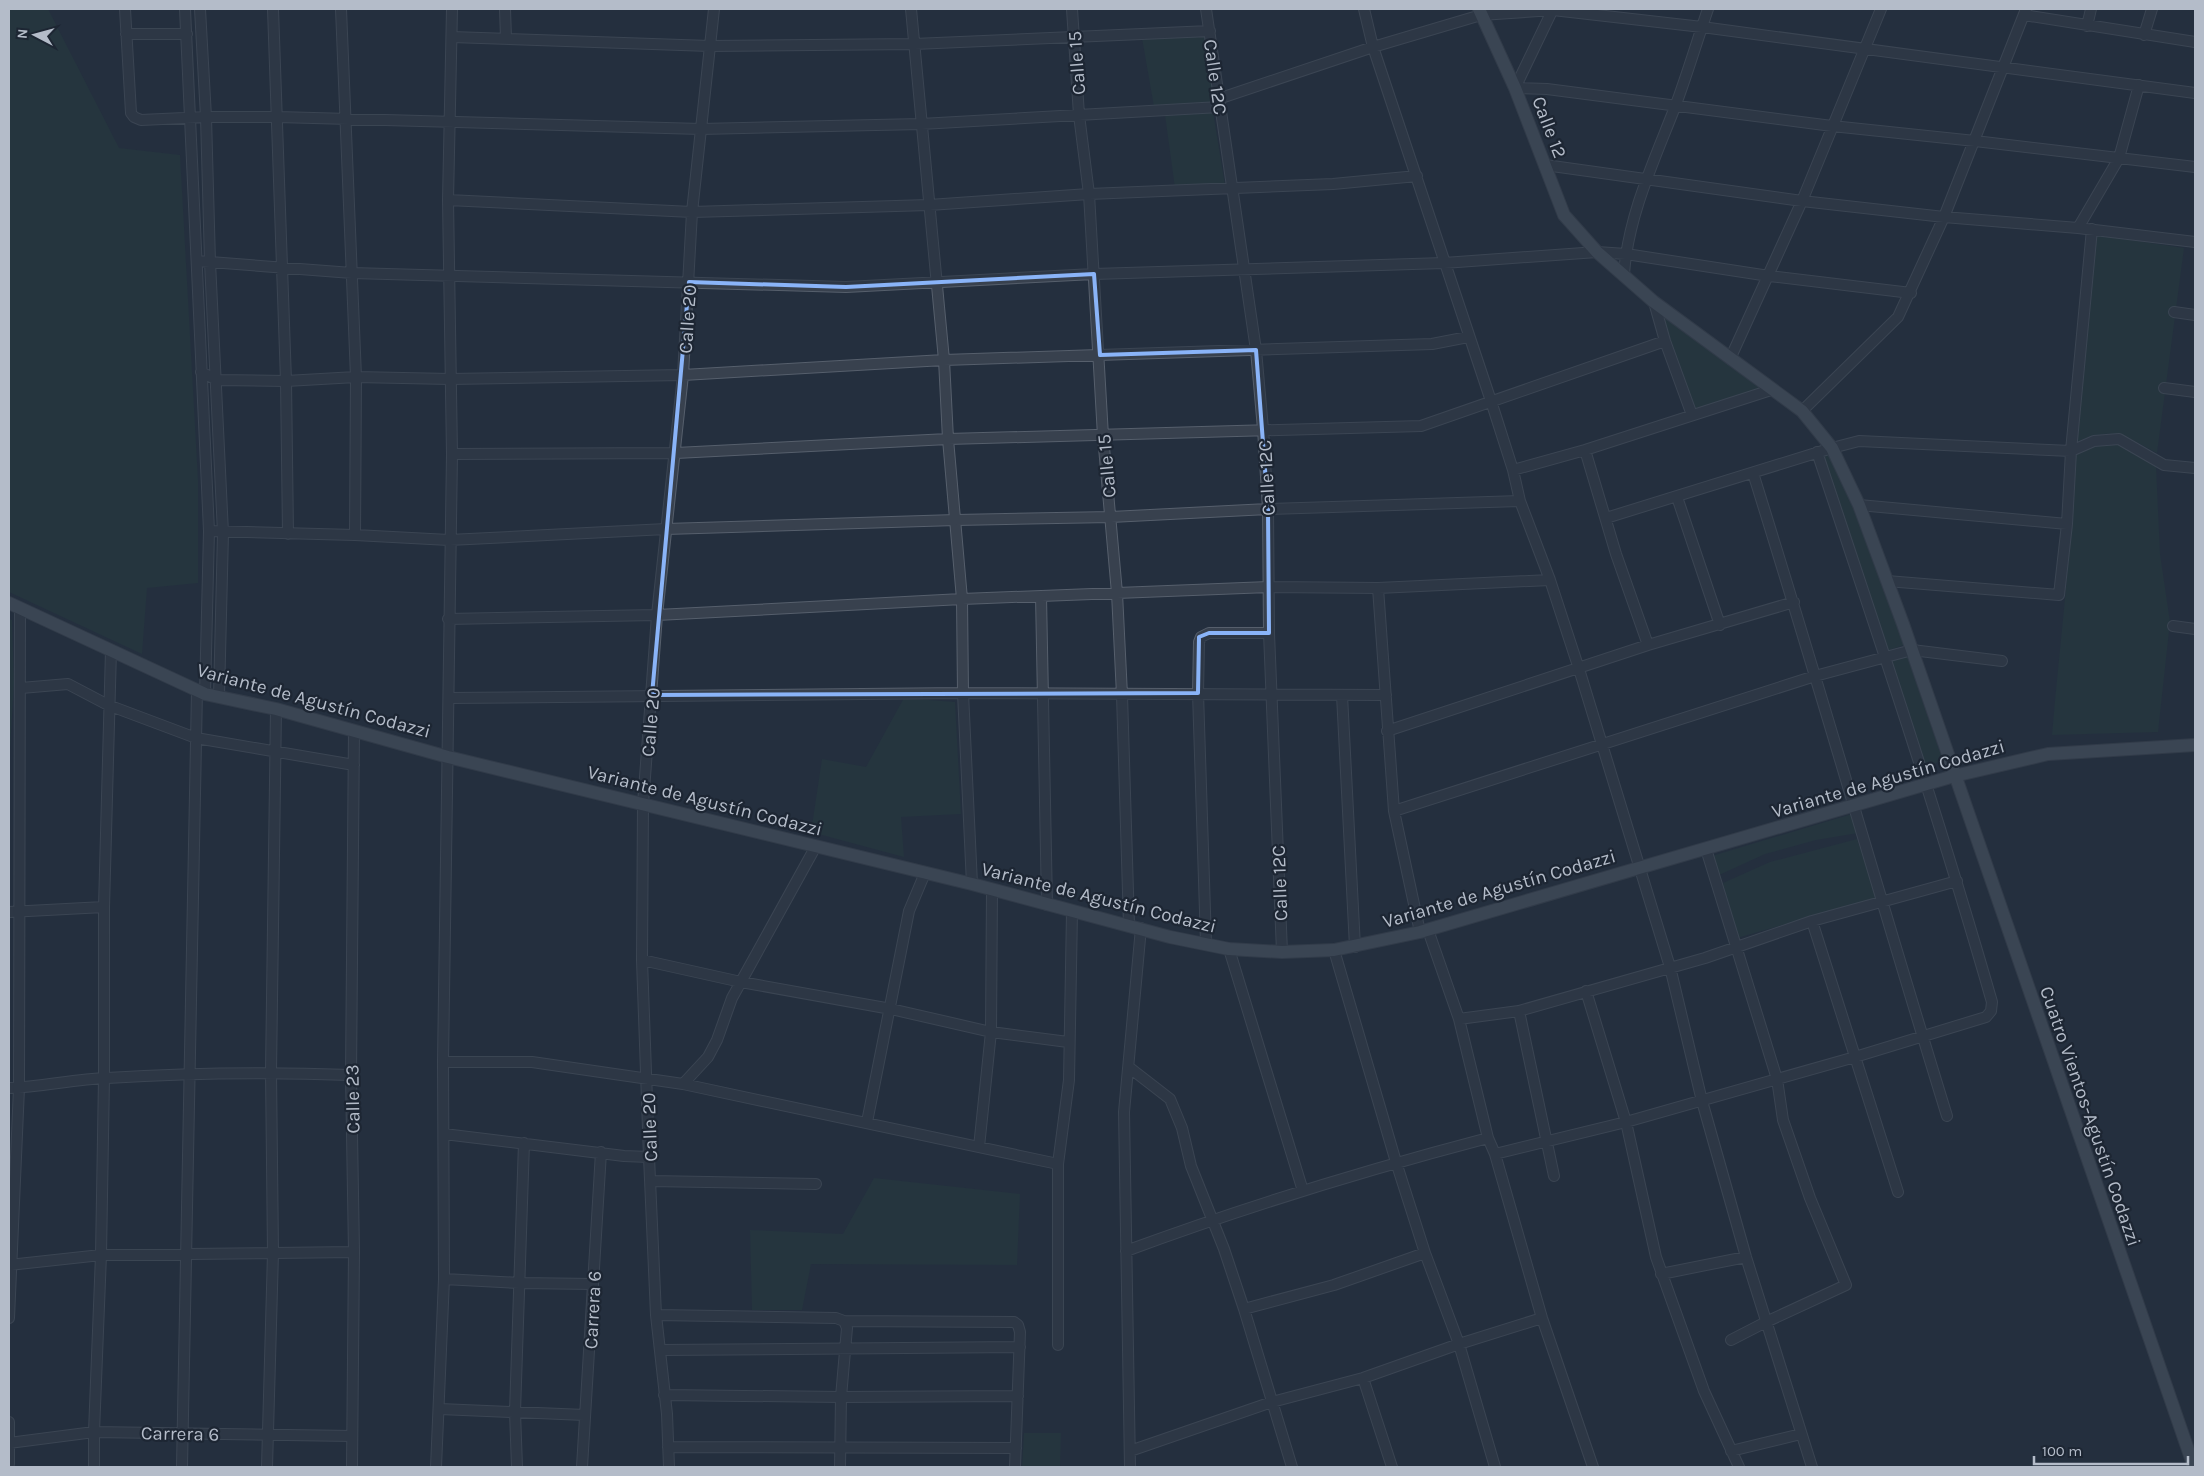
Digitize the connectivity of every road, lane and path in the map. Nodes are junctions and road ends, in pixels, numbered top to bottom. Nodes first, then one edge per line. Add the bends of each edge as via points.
1 (125, 9) edge
2 (185, 9) edge
3 (200, 9) edge
4 (274, 9) edge
5 (340, 9) edge
6 (452, 9) edge
7 (505, 9) edge
8 (714, 9) edge
9 (911, 9) edge
10 (1072, 9) edge
11 (1206, 9) edge
12 (1364, 9) edge
13 (1553, 9) edge
14 (1708, 9) edge
15 (1881, 9) edge
16 (2092, 9) edge
17 (2152, 9) edge
18 (1480, 12) edge
19 (2025, 12) edge
20 (2087, 26) junction
21 (1702, 27) junction
22 (1210, 31) junction
23 (126, 34) junction
24 (187, 34) junction
25 (2144, 34) junction
26 (452, 37) junction
27 (1074, 37) junction
28 (506, 38) junction
29 (2195, 42) edge
30 (914, 44) junction
31 (710, 46) junction
32 (1373, 47) junction
33 (1863, 48) junction
34 (2004, 67) junction
35 (2139, 85) junction
36 (1515, 88) junction
37 (2195, 93) edge
38 (1219, 103) junction
39 (1676, 105) junction
40 (1079, 115) junction
41 (206, 117) junction
42 (278, 117) junction
43 (191, 118) junction
44 (344, 120) junction
45 (450, 122) junction
46 (921, 124) junction
47 (1832, 126) junction
48 (701, 129) junction
49 (1975, 141) junction
50 (2119, 158) junction
51 (1545, 165) junction
52 (2195, 167) edge
53 (1417, 176) junction
54 (1646, 179) junction
55 (1234, 189) junction
56 (1089, 194) junction
57 (448, 200) junction
58 (1802, 200) junction
59 (929, 205) junction
60 (692, 212) junction
61 (1944, 217) junction
62 (2078, 228) junction
63 (2092, 229) junction
64 (2195, 242) edge
65 (1597, 252) junction
66 (1626, 254) junction
67 (197, 262) junction
68 (210, 262) junction
69 (1444, 263) junction
70 (281, 268) junction
71 (1243, 269) junction
72 (352, 273) junction
73 (449, 274) junction
74 (1094, 274) junction
75 (1624, 274) junction
76 (1769, 276) junction
77 (690, 282) junction
78 (936, 283) junction
79 (1911, 293) junction
80 (1654, 302) junction
81 (2174, 312) dead end
82 (2195, 315) edge
83 (1468, 338) junction
84 (1665, 341) junction
85 (1256, 350) junction
86 (1100, 355) junction
87 (1730, 359) junction
88 (944, 360) junction
89 (201, 372) junction
90 (683, 375) junction
91 (356, 377) junction
92 (450, 379) junction
93 (217, 380) junction
94 (286, 380) junction
95 (2164, 388) dead end
96 (1771, 390) junction
97 (2195, 392) edge
98 (1491, 401) junction
99 (1802, 411) junction
100 (1692, 415) junction
101 (1263, 429) junction
102 (1103, 436) junction
103 (948, 439) junction
104 (1832, 448) junction
105 (1586, 450) junction
106 (2071, 451) junction
107 (1817, 452) junction
108 (452, 454) junction
109 (676, 454) junction
110 (2195, 468) edge
111 (1513, 470) junction
112 (1753, 473) junction
113 (1677, 497) junction
114 (1520, 501) junction
115 (1859, 505) junction
116 (1268, 510) junction
117 (1111, 517) junction
118 (1606, 518) junction
119 (956, 520) junction
120 (2067, 524) junction
121 (666, 530) junction
122 (209, 532) junction
123 (223, 533) junction
124 (288, 534) junction
125 (355, 535) junction
126 (449, 540) junction
127 (1550, 580) junction
128 (1887, 581) junction
129 (1270, 588) junction
130 (1378, 588) junction
131 (1116, 593) junction
132 (1041, 596) junction
133 (962, 599) junction
134 (1794, 602) junction
135 (14, 605) edge
136 (657, 615) junction
137 (448, 619) junction
138 (1720, 625) junction
139 (2173, 626) dead end
140 (2195, 630) edge
141 (1269, 633) junction
142 (1648, 645) junction
143 (110, 650) junction
144 (1912, 650) junction
145 (1886, 657) junction
146 (2002, 661) dead end
147 (1579, 669) junction
148 (1816, 676) junction
149 (21, 688) junction
150 (201, 692) junction
151 (963, 693) junction
152 (1198, 693) junction
153 (1271, 694) junction
154 (652, 695) junction
155 (1042, 695) junction
156 (1122, 695) junction
157 (1342, 695) junction
158 (1386, 695) junction
159 (219, 696) junction
160 (450, 698) junction
161 (108, 705) junction
162 (276, 709) junction
163 (354, 731) junction
164 (1387, 731) junction
165 (196, 738) junction
166 (1601, 745) junction
167 (2195, 745) edge
168 (274, 750) junction
169 (448, 757) junction
170 (354, 765) junction
171 (1954, 776) junction
172 (1926, 786) junction
173 (642, 804) junction
174 (1854, 806) junction
175 (1394, 811) junction
176 (816, 846) junction
177 (1706, 849) junction
178 (1640, 869) junction
179 (925, 873) junction
180 (1957, 881) junction
181 (972, 884) junction
182 (992, 891) junction
183 (1881, 902) junction
184 (1047, 905) junction
185 (104, 906) junction
186 (13, 912) edge
187 (1072, 912) junction
188 (1812, 921) junction
189 (1135, 926) junction
190 (1424, 931) junction
191 (1206, 943) junction
192 (1736, 946) junction
193 (1355, 947) junction
194 (1229, 949) junction
195 (1334, 950) junction
196 (1282, 952) junction
197 (642, 960) junction
198 (1670, 967) junction
199 (741, 982) junction
200 (1586, 991) junction
201 (890, 1009) junction
202 (1519, 1011) junction
203 (1458, 1019) junction
204 (991, 1032) junction
205 (1923, 1037) junction
206 (1068, 1042) junction
207 (1855, 1057) junction
208 (442, 1062) junction
209 (1130, 1068) junction
210 (271, 1072) junction
211 (190, 1073) junction
212 (351, 1075) junction
213 (104, 1078) junction
214 (648, 1078) junction
215 (1777, 1079) junction
216 (683, 1084) junction
217 (14, 1088) edge
218 (1702, 1101) junction
219 (1947, 1116) dead end
220 (867, 1122) junction
221 (1626, 1122) junction
222 (444, 1134) junction
223 (1488, 1138) junction
224 (1546, 1141) junction
225 (524, 1142) junction
226 (979, 1147) junction
227 (601, 1152) junction
228 (1495, 1154) junction
229 (649, 1157) junction
230 (1396, 1162) junction
231 (1058, 1164) junction
232 (1554, 1176) dead end
233 (651, 1181) junction
234 (816, 1184) dead end
235 (1303, 1191) junction
236 (1898, 1192) dead end
237 (1213, 1219) junction
238 (1126, 1251) junction
239 (273, 1252) junction
240 (354, 1252) junction
241 (1425, 1253) junction
242 (187, 1254) junction
243 (101, 1255) junction
244 (1746, 1257) junction
245 (10, 1265) edge
246 (1662, 1274) junction
247 (444, 1279) junction
248 (520, 1283) junction
249 (593, 1284) junction
250 (1244, 1310) junction
251 (656, 1314) junction
252 (9, 1318) edge
253 (1542, 1318) junction
254 (844, 1321) junction
255 (1766, 1322) junction
256 (1731, 1340) dead end
257 (1459, 1344) junction
258 (1058, 1345) dead end
259 (1020, 1348) junction
260 (844, 1349) junction
261 (661, 1350) junction
262 (1363, 1378) junction
263 (664, 1395) junction
264 (1018, 1396) junction
265 (841, 1397) junction
266 (1272, 1402) junction
267 (440, 1410) junction
268 (515, 1412) junction
269 (585, 1416) junction
270 (9, 1422) edge
271 (94, 1432) junction
272 (183, 1433) junction
273 (268, 1434) junction
274 (1801, 1434) junction
275 (352, 1436) junction
276 (9, 1443) edge
277 (840, 1446) junction
278 (668, 1447) junction
279 (1016, 1448) junction
280 (1130, 1451) junction
281 (1731, 1451) junction
282 (9, 1464) edge
283 (94, 1467) edge
284 (182, 1467) edge
285 (267, 1467) edge
286 (352, 1467) edge
287 (436, 1467) edge
288 (518, 1467) edge
289 (582, 1467) edge
290 (669, 1467) edge
291 (840, 1467) edge
292 (1016, 1467) edge
293 (1130, 1467) edge
294 (1292, 1467) edge
295 (1392, 1467) edge
296 (1495, 1467) edge
297 (1593, 1467) edge
298 (1739, 1467) edge
299 (1812, 1467) edge
300 (2194, 1467) edge

1 - 23 street
2 - 24 street
3 - 41 street
4 - 42 street
5 - 44 street
6 - 26 street
7 - 28 street
8 - 31 street, Calle 20
9 - 30 street
10 - 27 street, Calle 15
11 - 22 street, Calle 12C
12 - 32 street
13 - 18 street
13 - 21 street
13 - 36 street
14 - 21 street
15 - 33 street
16 - 20 street
17 - 25 street
18 - 32 street
18 - 36 main road, Calle 12
19 - 20 street
19 - 34 street
20 - 25 street
21 - 33 street
21 - 39 street
22 - 27 street
22 - 38 street, Calle 12C
23 - 24 street
23 - 43 street via 131,113 134,118
24 - 43 street
25 - 29 street
26 - 28 street
26 - 45 street
27 - 30 street
27 - 40 street, Calle 15
28 - 31 street
30 - 31 street
30 - 46 street
31 - 48 street, Calle 20
32 - 38 street
32 - 53 street
33 - 34 street
33 - 47 street
34 - 35 street
34 - 49 street
35 - 37 street
35 - 50 street
36 - 39 street
36 - 51 main road, Calle 12
38 - 40 street
38 - 55 street, Calle 12C
39 - 47 street
39 - 54 street
40 - 46 street
40 - 56 street, Calle 15
41 - 42 street
41 - 43 street
41 - 68 street
42 - 44 street
42 - 70 street
43 - 67 street
44 - 45 street
44 - 72 street
45 - 48 street
45 - 57 street
46 - 48 street
46 - 59 street
47 - 49 street
47 - 58 street
48 - 60 street, Calle 20
49 - 50 street
49 - 61 street
50 - 52 street
50 - 62 street
51 - 54 street
51 - 65 main road, Calle 12 via 1564,216
53 - 55 street
53 - 69 street
54 - 58 street
54 - 66 street
55 - 56 street
55 - 71 street, Calle 12C
56 - 59 street
56 - 74 street, Calle 15
57 - 60 street
57 - 73 street
58 - 61 street
58 - 76 street
59 - 60 street
59 - 78 street
60 - 77 street, Calle 20
61 - 62 street
61 - 79 street
62 - 63 street
63 - 64 street
63 - 106 street
65 - 66 street
65 - 69 street
65 - 75 main road, Calle 12
66 - 75 street
66 - 76 street
67 - 68 street
67 - 89 street
68 - 70 street
68 - 93 street
69 - 71 street
69 - 83 street
70 - 72 street
70 - 94 street
71 - 74 street
71 - 85 street, Calle 12C
72 - 73 street
72 - 91 street
73 - 77 street
73 - 92 street
74 - 78 street
74 - 86 street, Calle 15
75 - 80 main road, Calle 12
76 - 79 street
76 - 87 street
77 - 78 street via 846,287
77 - 90 street, Calle 20
78 - 88 street
79 - 99 street via 1898,317
80 - 84 street
80 - 87 main road, Calle 12
81 - 82 street
83 - 85 street via 1432,344
83 - 98 street
84 - 98 street
84 - 100 street
85 - 86 street
85 - 101 street, Calle 12C
86 - 88 street
86 - 102 street, Calle 15
87 - 96 main road, Calle 12
88 - 90 street
88 - 103 street
89 - 93 street
89 - 122 street
90 - 92 street
90 - 109 street, Calle 20
91 - 92 street
91 - 94 street
91 - 125 street
92 - 108 street
93 - 94 street
93 - 123 street
94 - 124 street
95 - 97 street
96 - 99 main road, Calle 12
96 - 100 street
98 - 101 street via 1421,426
98 - 111 street
99 - 104 main road, Calle 12
100 - 105 street
101 - 102 street
101 - 116 street, Calle 12C
102 - 103 street
102 - 117 street, Calle 15
103 - 109 street
103 - 119 street
104 - 106 street via 1859,442
104 - 107 street
104 - 115 main road, Cuatro Vientos-Agustín Codazzi
105 - 111 street
105 - 118 street
106 - 110 street via 2094,441 2119,440 2164,465
106 - 120 street
107 - 112 street
107 - 145 street
108 - 109 street
108 - 126 street
109 - 121 street, Calle 20
111 - 114 street
112 - 113 street
112 - 134 street
113 - 118 street
113 - 138 street
114 - 116 street
114 - 127 street
115 - 120 street
115 - 128 main road, Cuatro Vientos-Agustín Codazzi
116 - 117 street
116 - 129 street, Calle 12C
117 - 119 street
117 - 131 street, Calle 15
118 - 142 street
119 - 121 street
119 - 133 street
120 - 128 street via 2059,596
121 - 126 street
121 - 136 street, Calle 20
122 - 123 street
122 - 150 street
123 - 124 street
123 - 159 street
124 - 125 street
125 - 126 street
126 - 137 street
127 - 130 street
127 - 147 street
128 - 144 main road, Cuatro Vientos-Agustín Codazzi
129 - 130 street
129 - 131 street
129 - 141 street, Calle 12C
130 - 158 street
131 - 132 street
131 - 156 street, Calle 15
132 - 133 street
132 - 155 street
133 - 136 street
133 - 151 street
134 - 138 street
134 - 148 street
135 - 143 main road, Variante de Agustín Codazzi
135 - 149 street
136 - 137 street
136 - 154 street, Calle 20
137 - 160 street
138 - 142 street
139 - 140 street
141 - 152 street via 1209,633 1201,637
141 - 153 street, Calle 12C
142 - 147 street
143 - 150 main road, Variante de Agustín Codazzi
143 - 161 street
144 - 145 street
144 - 146 street
144 - 171 main road, Cuatro Vientos-Agustín Codazzi
145 - 148 street
145 - 172 street
147 - 164 street
147 - 166 street
148 - 166 street
148 - 174 street
149 - 161 street via 68,684
149 - 186 street
150 - 159 main road, Variante de Agustín Codazzi
150 - 165 street
151 - 154 street
151 - 155 street
151 - 181 street
152 - 153 street
152 - 156 street
152 - 191 street
153 - 157 street
153 - 196 street, Calle 12C
154 - 160 street
154 - 173 street, Calle 20
155 - 156 street
155 - 184 street
156 - 189 street, Calle 15
157 - 158 street
157 - 193 street
158 - 164 street
159 - 162 main road, Variante de Agustín Codazzi
160 - 169 street
161 - 165 street
161 - 185 street
162 - 163 main road, Variante de Agustín Codazzi
162 - 168 street
163 - 169 main road, Variante de Agustín Codazzi
163 - 170 street, Calle 23
164 - 175 street
165 - 168 street
165 - 211 street
166 - 175 street
166 - 178 street
167 - 171 main road, Variante de Agustín Codazzi via 2048,754
168 - 170 street
168 - 210 street
169 - 173 main road, Variante de Agustín Codazzi
169 - 208 street
170 - 212 street, Calle 23
171 - 172 main road, Variante de Agustín Codazzi
171 - 300 main road, Cuatro Vientos-Agustín Codazzi
172 - 174 main road, Variante de Agustín Codazzi
172 - 180 street
173 - 176 main road, Variante de Agustín Codazzi
173 - 197 street, Calle 20
174 - 177 main road, Variante de Agustín Codazzi
174 - 183 street
175 - 190 street
176 - 179 main road, Variante de Agustín Codazzi
176 - 199 street
177 - 178 main road, Variante de Agustín Codazzi
177 - 192 street
178 - 190 main road, Variante de Agustín Codazzi
178 - 198 street
179 - 181 main road, Variante de Agustín Codazzi
179 - 201 street via 909,911
180 - 183 street
180 - 205 street via 1992,1002 1991,1011 1986,1016
181 - 182 main road, Variante de Agustín Codazzi
182 - 184 main road, Variante de Agustín Codazzi
182 - 204 street
183 - 188 street
183 - 205 street
184 - 187 main road, Variante de Agustín Codazzi
185 - 186 street
185 - 213 street
186 - 217 street
187 - 189 main road, Variante de Agustín Codazzi
187 - 206 street
188 - 192 street
188 - 207 street
189 - 191 main road, Variante de Agustín Codazzi via 1170,937
189 - 209 street, Calle 15
190 - 193 main road, Variante de Agustín Codazzi
190 - 203 street
191 - 194 main road, Variante de Agustín Codazzi
192 - 198 street
192 - 215 street
193 - 195 main road, Variante de Agustín Codazzi
194 - 196 main road, Variante de Agustín Codazzi
194 - 235 street
195 - 196 main road, Variante de Agustín Codazzi
195 - 230 street
197 - 199 street
197 - 214 street, Calle 20
198 - 200 street
198 - 218 street
199 - 201 street
199 - 216 street via 708,1057
200 - 202 street
200 - 221 street
201 - 204 street
201 - 220 street
202 - 203 street
202 - 224 street
203 - 223 street
204 - 206 street
204 - 226 street
205 - 207 street
205 - 219 street
206 - 231 street via 1069,1080
207 - 215 street
207 - 236 street
208 - 214 street via 532,1062
208 - 222 street
209 - 237 street via 1170,1099 1182,1128 1191,1166
209 - 238 street, Calle 15 via 1124,1112
210 - 211 street
210 - 212 street
210 - 239 street
211 - 213 street
211 - 242 street
212 - 240 street, Calle 23
213 - 217 street
213 - 243 street
214 - 216 street
214 - 229 street, Calle 20
215 - 218 street
215 - 255 street via 1783,1120 1810,1198 1846,1285
216 - 220 street
217 - 245 street
218 - 221 street
218 - 244 street
220 - 226 street
221 - 224 street
221 - 246 street
222 - 225 street
222 - 247 street
223 - 228 street
223 - 230 street
224 - 228 street
224 - 232 street
225 - 227 street
225 - 248 street
226 - 231 street
227 - 229 street
227 - 249 street, Carrera 6
228 - 253 street
229 - 233 street, Calle 20
230 - 235 street
230 - 241 street
231 - 258 street
233 - 234 street
233 - 251 street, Calle 20
235 - 237 street
237 - 238 street
237 - 250 street
238 - 280 street, Calle 15
239 - 240 street
239 - 242 street
239 - 273 street
240 - 275 street, Calle 23
241 - 250 street
241 - 257 street
242 - 243 street
242 - 272 street
243 - 245 street
243 - 271 street
244 - 246 street
244 - 255 street
245 - 252 street
246 - 281 street via 1704,1391
247 - 248 street
247 - 267 street
248 - 249 street
248 - 268 street
249 - 269 street, Carrera 6
250 - 266 street
251 - 254 street via 836,1318
251 - 261 street, Calle 20
253 - 257 street
253 - 297 street
254 - 259 street via 1014,1322 1020,1332
254 - 260 street via 847,1328
255 - 256 street
255 - 274 street
257 - 262 street
257 - 296 street
259 - 260 street
259 - 264 street
260 - 261 street
260 - 265 street
261 - 263 street, Calle 20
262 - 266 street
262 - 295 street
263 - 265 street
263 - 278 street, Calle 20
264 - 265 street
264 - 279 street
265 - 277 street
266 - 280 street
266 - 294 street
267 - 268 street
267 - 287 street
268 - 269 street
268 - 288 street
269 - 289 street, Carrera 6
270 - 276 street
271 - 272 street, Carrera 6
271 - 276 street, Carrera 6
271 - 283 street
272 - 273 street, Carrera 6
272 - 284 street
273 - 275 street, Carrera 6
273 - 285 street
274 - 281 street
274 - 299 street
275 - 286 street, Calle 23
276 - 282 street
277 - 278 street
277 - 279 street
277 - 291 street
278 - 290 street, Calle 20
279 - 292 street
280 - 293 street, Calle 15
281 - 298 street

